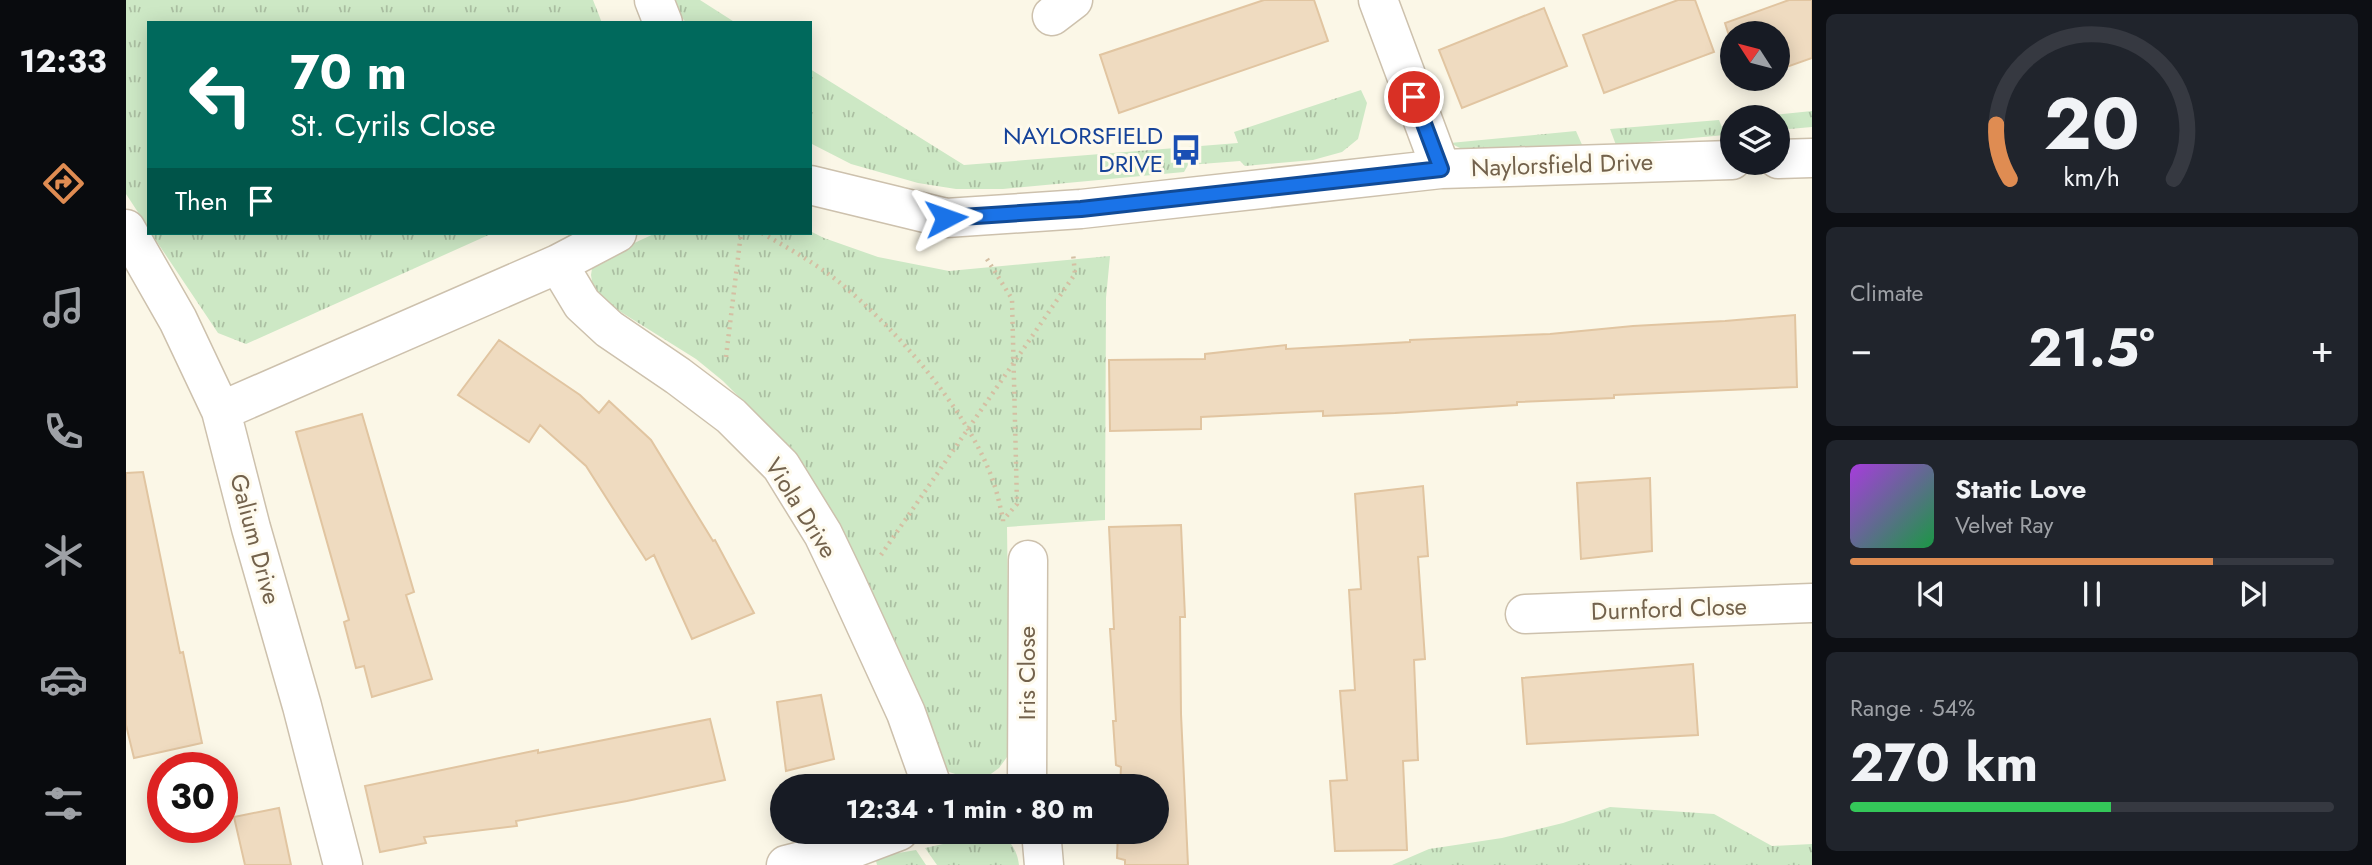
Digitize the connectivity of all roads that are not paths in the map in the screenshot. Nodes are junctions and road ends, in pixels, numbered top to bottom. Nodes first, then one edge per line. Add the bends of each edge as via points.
1 (654, 0) edge
2 (1378, 0) edge
3 (662, 21) edge
4 (1812, 158) edge
5 (1790, 159) edge
6 (1720, 160) edge
7 (1441, 169) junction
8 (812, 185) edge
9 (126, 229) edge
10 (613, 235) edge
11 (558, 264) junction
12 (221, 411) junction
13 (1028, 560) road end
14 (1812, 603) edge
15 (1525, 614) dead end
16 (928, 774) edge
17 (1027, 774) edge
18 (865, 844) edge
19 (1042, 844) edge
20 (343, 865) edge
21 (786, 865) edge
22 (1044, 865) edge

1 - 3 street
2 - 7 street
4 - 5 street
6 - 7 street, Naylorsfield Drive
7 - 8 street, Naylorsfield Drive via 1068,210 946,218
9 - 12 street, Galium Drive via 178,320
10 - 11 street
11 - 12 street
11 - 16 street, Viola Drive via 582,304 609,329 731,416 781,466 823,534 906,713
12 - 20 street, Galium Drive
13 - 17 street, Iris Close
14 - 15 street, Durnford Close
18 - 21 street
19 - 22 street

